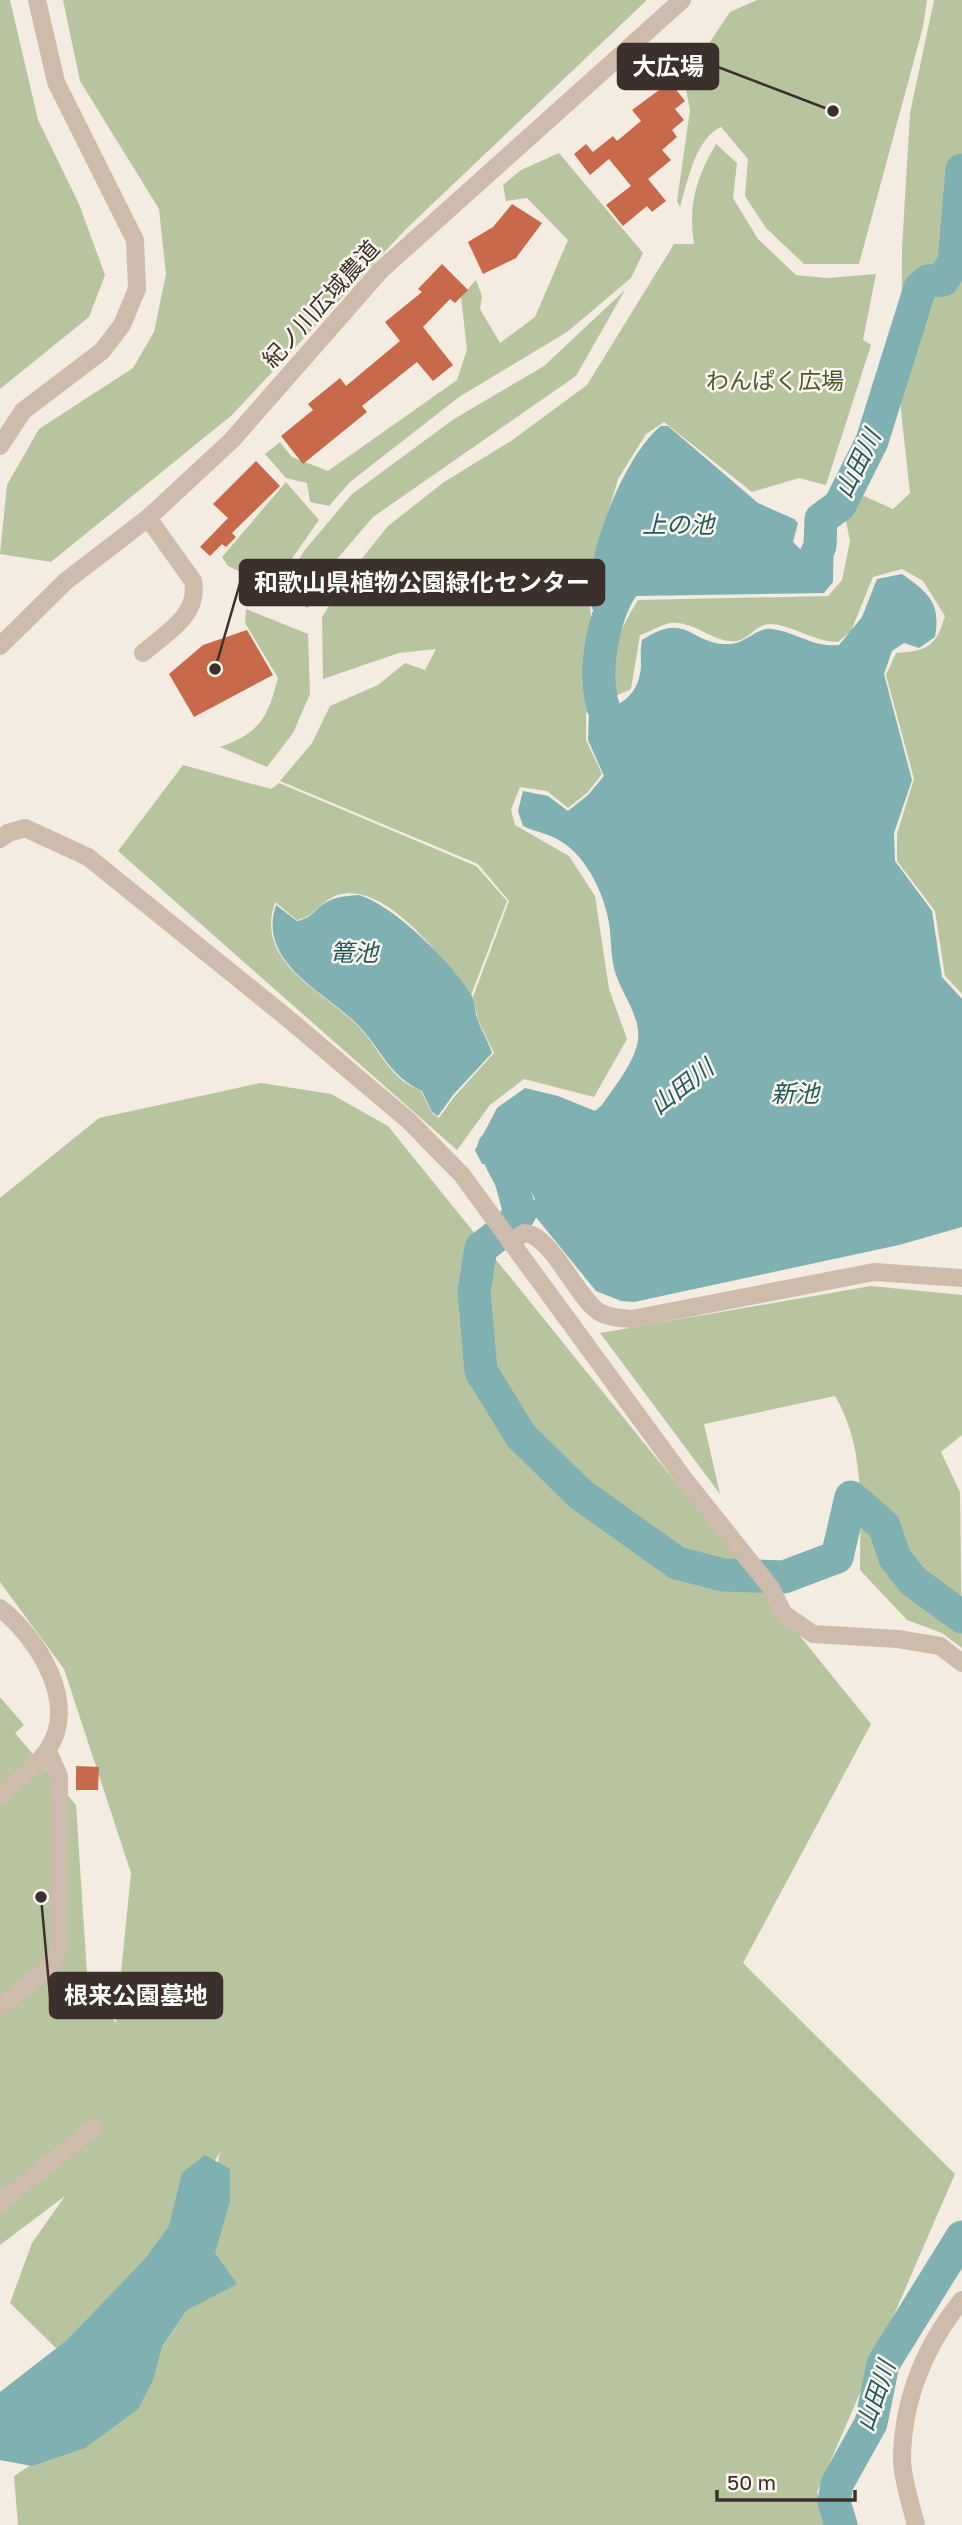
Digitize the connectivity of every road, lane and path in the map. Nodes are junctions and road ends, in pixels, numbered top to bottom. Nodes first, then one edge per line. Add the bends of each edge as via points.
1 (37, 0) edge
2 (682, 0) edge
3 (0, 446) edge
4 (148, 517) junction
5 (0, 646) edge
6 (143, 653) dead end
7 (0, 839) edge
8 (510, 1242) junction
9 (962, 1278) edge
10 (0, 1608) edge
11 (962, 1663) edge
12 (47, 1751) junction
13 (0, 1796) edge
14 (0, 2007) edge
15 (93, 2128) dead end
16 (0, 2203) edge
17 (962, 2300) edge
18 (916, 2525) edge

1 - 3 street via 56,82 135,240 137,289 122,325 102,351 23,411
2 - 4 street, 紀ノ川広域農道 via 381,270 232,440
4 - 5 street, 紀ノ川広域農道 via 66,581
4 - 6 street via 193,580 194,590 186,615
7 - 8 street via 25,828 88,857 286,1017 440,1151
8 - 9 street via 524,1233 538,1238 591,1304 612,1317 632,1319 874,1272
8 - 11 street via 685,1480 771,1588 783,1613 813,1633 940,1646
10 - 12 street via 36,1647 54,1687 59,1714
12 - 13 street
12 - 14 street via 59,1776 58,1952 53,1963
15 - 16 street
17 - 18 street via 924,2358 907,2411 902,2462

